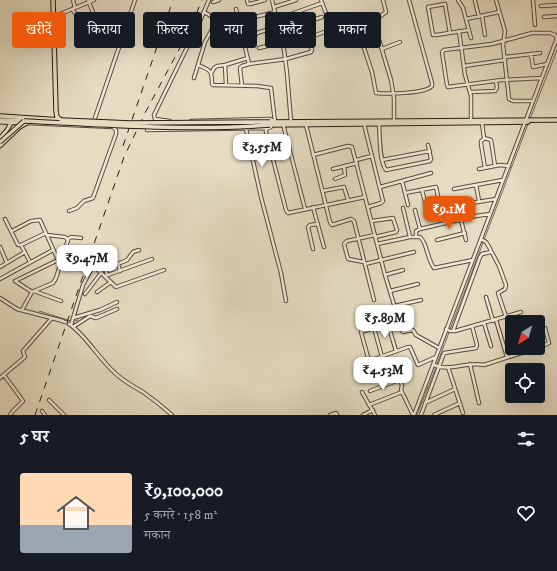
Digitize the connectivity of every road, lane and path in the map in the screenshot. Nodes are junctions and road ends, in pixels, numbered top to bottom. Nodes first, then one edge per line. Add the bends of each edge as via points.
1 (53, 0) edge
2 (73, 0) edge
3 (94, 0) edge
4 (135, 0) edge
5 (208, 0) edge
6 (219, 0) edge
7 (247, 0) edge
8 (265, 0) edge
9 (272, 0) edge
10 (296, 0) edge
11 (383, 0) edge
12 (409, 0) edge
13 (458, 0) edge
14 (496, 0) edge
15 (533, 0) edge
16 (88, 1) edge
17 (476, 1) edge
18 (213, 2) dead end
19 (321, 2) edge
20 (557, 5) edge
21 (541, 6) dead end
22 (73, 8) junction
23 (274, 8) junction
24 (236, 9) dead end
25 (53, 12) edge
26 (64, 12) edge
27 (76, 12) edge
28 (93, 12) edge
29 (131, 12) edge
30 (204, 12) junction
31 (237, 12) edge
32 (275, 12) edge
33 (295, 12) edge
34 (499, 12) junction
35 (381, 16) edge
36 (557, 16) edge
37 (322, 17) dead end
38 (480, 17) junction
39 (544, 17) dead end
40 (316, 19) edge
41 (466, 19) junction
42 (535, 25) dead end
43 (469, 30) junction
44 (459, 31) junction
45 (450, 33) junction
46 (316, 35) edge
47 (485, 35) dead end
48 (471, 38) dead end
49 (557, 38) edge
50 (503, 41) junction
51 (400, 42) dead end
52 (381, 46) edge
53 (265, 47) edge
54 (54, 48) edge
55 (119, 48) edge
56 (246, 48) edge
57 (259, 48) dead end
58 (284, 48) edge
59 (311, 48) edge
60 (364, 48) edge
61 (462, 48) junction
62 (382, 49) junction
63 (540, 53) dead end
64 (531, 54) junction
65 (248, 58) junction
66 (286, 59) junction
67 (505, 59) junction
68 (198, 64) junction
69 (250, 64) junction
70 (547, 64) junction
71 (225, 65) junction
72 (464, 66) junction
73 (212, 73) junction
74 (194, 78) dead end
75 (542, 78) junction
76 (508, 79) junction
77 (496, 81) junction
78 (467, 84) junction
79 (226, 85) junction
80 (242, 86) junction
81 (471, 92) junction
82 (393, 93) junction
83 (533, 101) junction
84 (0, 116) edge
85 (61, 120) junction
86 (471, 120) junction
87 (0, 121) edge
88 (94, 121) junction
89 (394, 121) junction
90 (528, 121) junction
91 (557, 121) edge
92 (25, 122) junction
93 (291, 122) junction
94 (10, 123) junction
95 (482, 123) junction
96 (271, 124) junction
97 (283, 124) junction
98 (306, 124) junction
99 (364, 124) junction
100 (379, 124) junction
101 (246, 128) junction
102 (147, 130) dead end
103 (0, 138) edge
104 (484, 138) junction
105 (0, 142) edge
106 (428, 145) dead end
107 (0, 146) edge
108 (430, 151) junction
109 (313, 155) junction
110 (372, 156) junction
111 (382, 160) junction
112 (357, 162) junction
113 (344, 166) junction
114 (495, 166) junction
115 (509, 166) junction
116 (485, 168) junction
117 (333, 169) dead end
118 (479, 169) dead end
119 (431, 173) dead end
120 (335, 179) dead end
121 (504, 180) junction
122 (402, 181) junction
123 (476, 185) junction
124 (380, 187) junction
125 (454, 189) dead end
126 (422, 190) junction
127 (322, 191) junction
128 (405, 194) junction
129 (365, 196) junction
130 (496, 198) junction
131 (348, 200) junction
132 (479, 201) junction
133 (325, 204) junction
134 (408, 205) dead end
135 (368, 206) junction
136 (313, 207) junction
137 (403, 208) dead end
138 (441, 208) junction
139 (305, 209) junction
140 (415, 210) dead end
141 (69, 211) dead end
142 (490, 214) junction
143 (442, 215) dead end
144 (5, 218) dead end
145 (429, 218) dead end
146 (461, 220) junction
147 (372, 222) junction
148 (318, 224) junction
149 (420, 229) junction
150 (12, 231) junction
151 (465, 233) junction
152 (47, 234) junction
153 (375, 236) junction
154 (410, 237) junction
155 (416, 237) junction
156 (81, 238) dead end
157 (358, 238) junction
158 (68, 239) junction
159 (437, 240) dead end
160 (466, 240) dead end
161 (483, 240) junction
162 (377, 244) junction
163 (21, 245) junction
164 (0, 247) edge
165 (324, 248) dead end
166 (313, 249) dead end
167 (53, 250) junction
168 (139, 250) dead end
169 (100, 251) dead end
170 (25, 252) junction
171 (414, 252) dead end
172 (491, 252) junction
173 (152, 259) dead end
174 (381, 260) junction
175 (473, 260) junction
176 (30, 262) junction
177 (7, 263) junction
178 (364, 263) junction
179 (0, 267) edge
180 (164, 270) dead end
181 (403, 270) dead end
182 (120, 271) junction
183 (101, 273) junction
184 (385, 275) junction
185 (106, 276) junction
186 (0, 279) edge
187 (110, 282) junction
188 (418, 284) dead end
189 (390, 291) junction
190 (32, 292) junction
191 (98, 292) dead end
192 (85, 294) dead end
193 (486, 297) dead end
194 (0, 298) edge
195 (374, 300) dead end
196 (421, 300) dead end
197 (286, 301) dead end
198 (61, 302) dead end
199 (117, 302) dead end
200 (394, 306) junction
201 (117, 309) dead end
202 (22, 310) junction
203 (521, 312) dead end
204 (507, 315) edge
205 (510, 315) edge
206 (505, 317) edge
207 (52, 318) junction
208 (73, 318) junction
209 (399, 320) junction
210 (494, 320) junction
211 (67, 323) junction
212 (484, 323) junction
213 (388, 324) junction
214 (472, 326) junction
215 (374, 328) junction
216 (545, 328) dead end
217 (449, 331) junction
218 (545, 344) edge
219 (491, 346) dead end
220 (439, 348) junction
221 (396, 351) junction
222 (513, 355) edge
223 (382, 357) junction
224 (436, 357) junction
225 (507, 357) junction
226 (391, 363) dead end
227 (470, 364) junction
228 (436, 366) junction
229 (448, 367) junction
230 (4, 375) junction
231 (0, 378) edge
232 (399, 380) junction
233 (455, 389) junction
234 (370, 391) dead end
235 (362, 392) dead end
236 (402, 392) junction
237 (49, 400) dead end
238 (425, 403) junction
239 (460, 403) junction
240 (479, 403) dead end
241 (370, 405) junction
242 (372, 410) junction
243 (42, 411) dead end
244 (420, 413) edge
245 (464, 413) dead end
246 (10, 415) edge
247 (45, 415) edge
248 (64, 415) edge
249 (172, 415) edge
250 (330, 415) edge
251 (337, 415) edge
252 (363, 415) edge
253 (375, 415) edge
254 (414, 415) edge
255 (434, 415) edge

1 - 25 main road
2 - 22 street
3 - 16 street
4 - 29 street
5 - 30 street
6 - 18 street
7 - 8 street via 249,4
9 - 23 street
10 - 23 street
11 - 35 street via 386,12
12 - 82 street via 432,86 428,89
13 - 41 street
14 - 34 street
15 - 42 street
16 - 22 street
16 - 28 street
17 - 38 street
19 - 33 street
19 - 46 street via 332,29
20 - 21 street
22 - 26 street
22 - 27 street
23 - 32 street
24 - 31 street
30 - 68 street via 211,16 215,24 205,42
30 - 96 street via 154,119 269,119
34 - 38 street
34 - 50 street via 505,31
36 - 39 street
37 - 40 street
38 - 41 street
38 - 47 street
41 - 43 street
43 - 44 street
43 - 48 street
44 - 45 street
44 - 61 street
45 - 45 street via 445,4 428,7 434,35
49 - 50 street via 550,33 532,34
49 - 70 street
50 - 61 street
50 - 67 street
51 - 62 street
52 - 62 street
53 - 57 street
54 - 85 main road via 56,111
55 - 88 street
56 - 65 street
58 - 66 street
59 - 66 street via 312,51
60 - 82 street via 372,72 375,92
61 - 72 street
61 - 78 street via 442,52 447,85 450,87
62 - 82 street
63 - 64 street
64 - 67 street
64 - 70 street via 533,67
65 - 69 street
65 - 71 street
66 - 69 street
66 - 93 street
67 - 72 street
67 - 76 street
68 - 73 street
68 - 74 street
69 - 80 street via 240,68
70 - 75 street
71 - 73 street via 215,67
71 - 79 street
72 - 78 street
73 - 79 street via 213,84
75 - 76 street
75 - 83 street
76 - 77 street
76 - 83 street via 510,100
77 - 78 street
77 - 81 street via 495,91
78 - 81 street
79 - 80 street
80 - 96 street via 271,88
81 - 86 street
82 - 89 street
83 - 90 street
84 - 85 main road
85 - 88 main road, bridge
86 - 89 main road
86 - 90 main road
87 - 92 main road
87 - 94 street
88 - 96 main road, bridge
89 - 93 main road
90 - 91 main road
90 - 95 main road
90 - 115 street
92 - 94 street
92 - 96 main road, bridge via 190,128
92 - 105 street, bridge
92 - 107 street
92 - 141 street via 116,130 93,198
93 - 96 main road
94 - 103 street
95 - 100 main road
95 - 104 street
96 - 97 main road
96 - 101 street
96 - 139 street via 266,131 286,210 290,213
97 - 98 main road
97 - 139 street
98 - 99 main road
98 - 109 street
99 - 100 main road
99 - 110 street
100 - 111 street
101 - 102 street
101 - 197 street
104 - 114 street via 491,140
104 - 116 street via 481,144
106 - 108 street
108 - 111 street
108 - 111 street via 431,159 428,161 388,170 384,168
109 - 112 street via 351,146
109 - 127 street
110 - 112 street
110 - 124 street
112 - 113 street
112 - 129 street
113 - 117 street
113 - 120 street via 345,175
114 - 115 street
114 - 116 street
115 - 121 street
116 - 118 street
119 - 122 street
121 - 123 street
121 - 130 street
122 - 124 street
122 - 128 street
123 - 125 street
123 - 132 street
124 - 135 street via 382,202
126 - 128 street
126 - 138 street via 436,187
126 - 145 street
127 - 131 street via 344,187
127 - 133 street
128 - 134 street
129 - 131 street
129 - 135 street
130 - 132 street
130 - 142 street
131 - 133 street
132 - 138 street
133 - 136 street
133 - 157 street via 330,224 352,219
135 - 147 street
136 - 139 street
136 - 148 street
137 - 154 street
138 - 143 street
140 - 149 street
142 - 146 street
142 - 161 street
144 - 150 street
146 - 149 street
146 - 151 street
147 - 153 street
147 - 153 street via 393,218 397,230
148 - 165 street
148 - 166 street via 308,227
149 - 155 street via 416,231
150 - 152 street via 40,220
150 - 163 street via 18,245
151 - 159 street
151 - 160 street
152 - 158 street
152 - 163 street
152 - 167 street
153 - 157 street
153 - 162 street
154 - 155 street
154 - 162 street
155 - 175 street via 424,240 428,258 434,268
156 - 158 street
157 - 178 street
157 - 178 street via 347,241 344,246 348,260
158 - 190 street via 55,281
161 - 172 street
161 - 175 street
162 - 174 street
163 - 170 street
164 - 177 street
167 - 176 street
167 - 190 street via 57,261 15,281
168 - 182 street via 118,264
169 - 185 street
170 - 176 street
170 - 177 street
171 - 174 street
172 - 204 street via 506,285 505,289 498,293
172 - 217 street via 480,257
173 - 182 street
174 - 178 street
174 - 184 street
175 - 217 street
176 - 186 street
177 - 179 street
178 - 195 street
180 - 187 street via 116,287
181 - 184 street
182 - 185 street
183 - 185 street
183 - 192 street
183 - 208 street via 94,267 91,268
184 - 189 street
185 - 187 street
187 - 191 street
188 - 189 street
189 - 200 street
190 - 198 street
190 - 202 street
193 - 210 street
194 - 202 street
196 - 200 street
199 - 208 street
200 - 209 street
201 - 211 street via 95,318 90,316
202 - 207 street
203 - 205 street
206 - 210 street
207 - 211 street
207 - 230 street via 23,351 25,356
208 - 211 street
209 - 213 street
209 - 220 street via 403,332 412,329 416,335
210 - 212 street
210 - 225 street
211 - 249 street via 115,374
212 - 214 street
212 - 219 street
213 - 215 street
213 - 221 street
214 - 217 street
214 - 228 street via 476,348 444,352
215 - 223 street
215 - 223 street via 360,333 369,361
216 - 218 street via 549,343
217 - 220 street
220 - 224 street
221 - 223 street
221 - 224 street via 410,347 418,365
222 - 225 street
224 - 228 street
225 - 227 street via 484,365
226 - 232 street
227 - 229 street
227 - 240 street
228 - 229 street
228 - 238 street
228 - 244 street
229 - 233 street
230 - 231 street
230 - 246 street via 23,401
232 - 234 street
232 - 236 street
233 - 238 street
233 - 239 street
235 - 241 street
236 - 241 street
236 - 254 street
237 - 248 street
238 - 244 street
239 - 245 street
239 - 255 street
241 - 242 street
242 - 252 street
242 - 253 street
243 - 247 street
244 - 254 street
250 - 251 street

